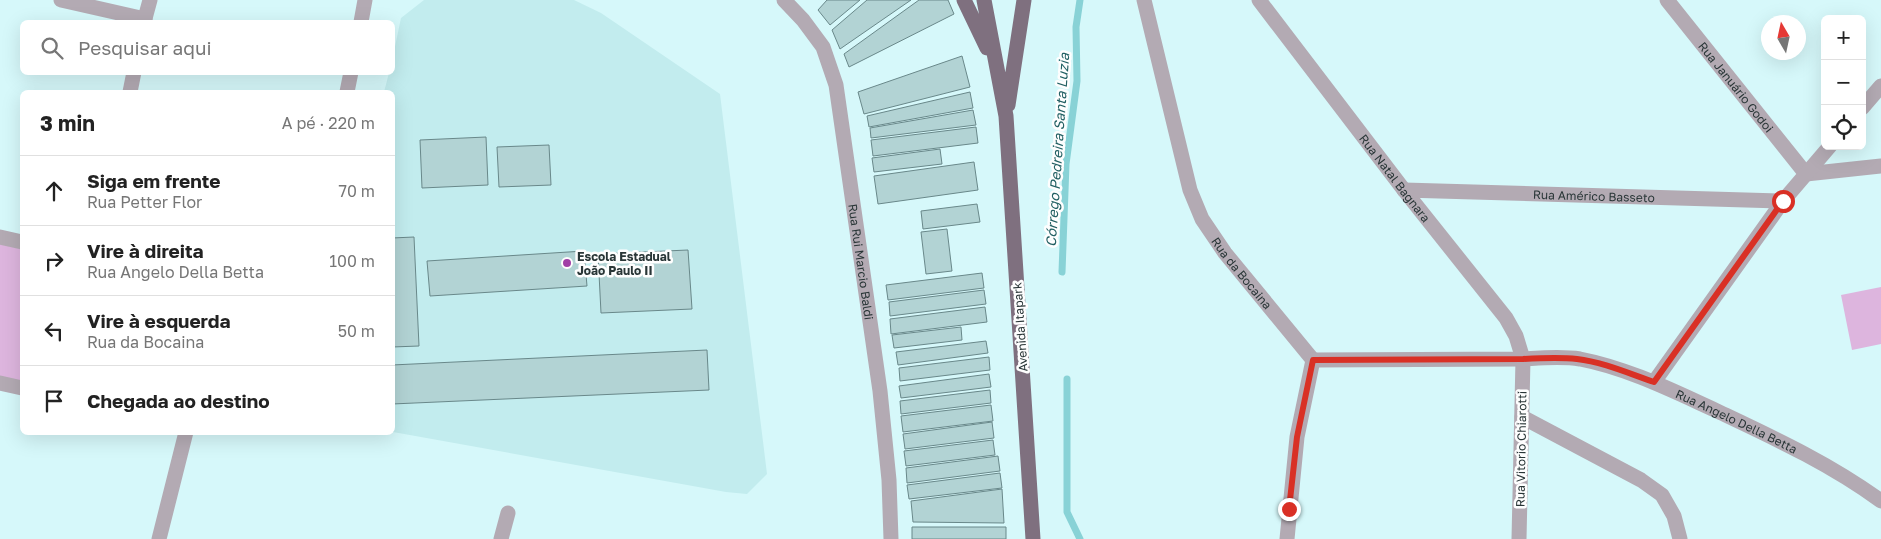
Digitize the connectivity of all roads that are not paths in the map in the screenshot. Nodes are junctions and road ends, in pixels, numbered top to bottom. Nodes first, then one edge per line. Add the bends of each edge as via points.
1 (61, 0) edge
2 (150, 0) edge
3 (365, 0) edge
4 (784, 0) edge
5 (964, 0) edge
6 (984, 0) edge
7 (1024, 0) edge
8 (1144, 0) edge
9 (1259, 0) edge
10 (1667, 0) edge
11 (141, 20) edge
12 (145, 20) edge
13 (361, 20) edge
14 (997, 70) junction
15 (133, 75) edge
16 (350, 75) edge
17 (1881, 86) edge
18 (130, 90) edge
19 (347, 90) edge
20 (1865, 105) edge
21 (1006, 116) junction
22 (1827, 150) edge
23 (1881, 166) edge
24 (1806, 174) junction
25 (1404, 190) junction
26 (1783, 201) junction
27 (0, 236) edge
28 (20, 241) edge
29 (1523, 359) junction
30 (1313, 360) junction
31 (1654, 382) junction
32 (0, 383) edge
33 (20, 388) edge
34 (1522, 416) junction
35 (185, 435) edge
36 (1881, 501) edge
37 (508, 513) dead end
38 (159, 539) edge
39 (501, 539) edge
40 (891, 539) edge
41 (1033, 539) edge
42 (1287, 539) edge
43 (1519, 539) edge
44 (1680, 539) edge

1 - 11 street
2 - 12 street
3 - 13 street
4 - 40 street, Rua Rui Marcio Baldi via 823,47 836,85 880,391
5 - 14 main road
6 - 14 main road, Avenida Itapark
7 - 21 main road, Avenida Itapark
8 - 30 street, Rua da Bocaina via 1190,190 1202,219 1225,253
9 - 25 street, Rua Natal Bagnara
10 - 24 street, Rua Januário Godoi
14 - 21 main road, Avenida Itapark
15 - 18 street
16 - 19 street
17 - 20 street
21 - 41 main road, Avenida Itapark
22 - 24 street
23 - 24 street
24 - 26 street
25 - 26 street, Rua Américo Basseto
25 - 29 street, Rua Natal Bagnara via 1506,318
26 - 31 street
27 - 28 street
29 - 30 street, Rua Angelo Della Betta
29 - 31 street, Rua Angelo Della Betta via 1578,359
29 - 34 street, Rua Vitorio Chiarotti
30 - 42 street via 1297,437
31 - 36 street, Rua Angelo Della Betta via 1789,444 1855,481
32 - 33 street
34 - 43 street, Rua Vitorio Chiarotti
34 - 44 street via 1641,480 1662,495 1674,516
35 - 38 street
37 - 39 street

